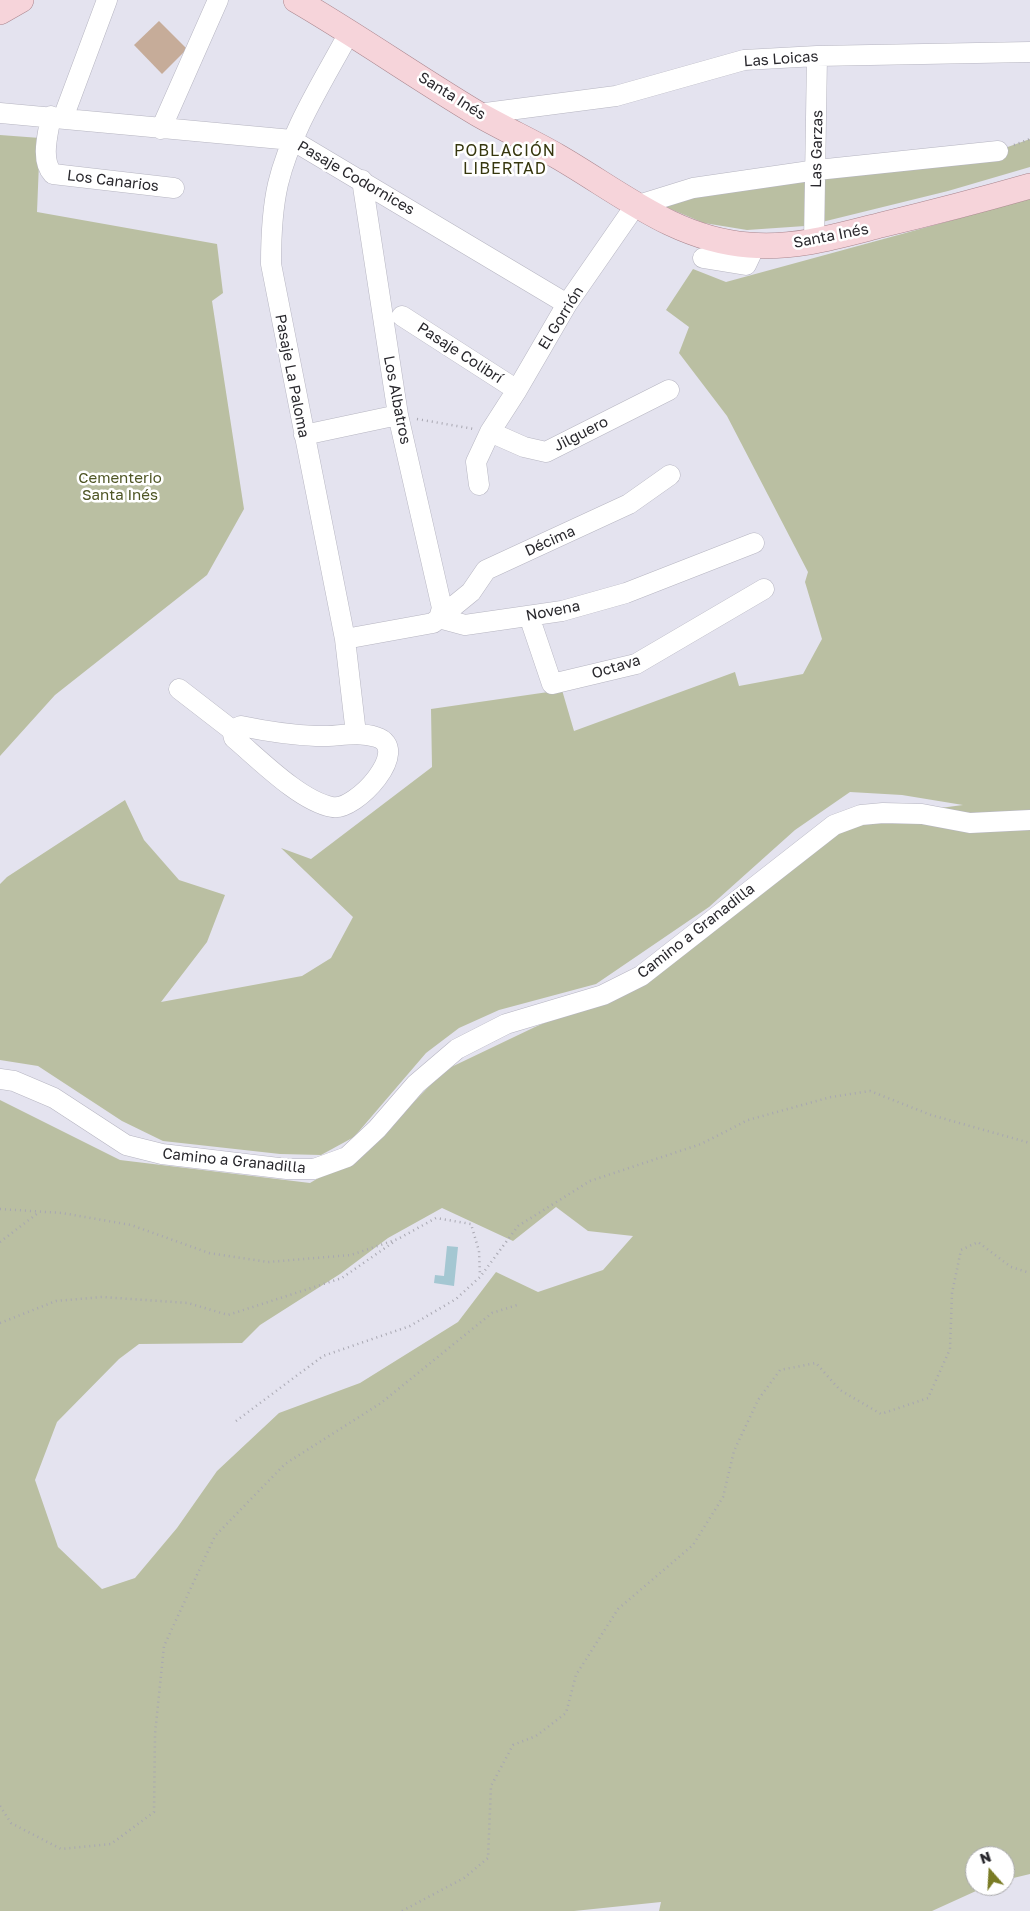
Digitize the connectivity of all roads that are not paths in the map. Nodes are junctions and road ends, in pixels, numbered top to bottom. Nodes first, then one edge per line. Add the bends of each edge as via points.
1 (21, 0) edge
2 (108, 0) edge
3 (218, 0) edge
4 (296, 0) edge
5 (0, 12) edge
6 (350, 31) junction
7 (1030, 52) edge
8 (817, 56) junction
9 (0, 113) edge
10 (478, 114) junction
11 (57, 117) junction
12 (161, 129) junction
13 (292, 140) junction
14 (998, 151) dead end
15 (817, 170) junction
16 (362, 180) junction
17 (1030, 186) edge
18 (174, 188) dead end
19 (635, 206) junction
20 (814, 242) junction
21 (755, 246) junction
22 (703, 258) dead end
23 (568, 304) junction
24 (402, 316) dead end
25 (517, 390) junction
26 (670, 390) dead end
27 (398, 415) junction
28 (490, 432) junction
29 (304, 435) junction
30 (670, 475) dead end
31 (479, 485) dead end
32 (754, 543) dead end
33 (764, 589) dead end
34 (528, 616) junction
35 (440, 618) junction
36 (345, 639) junction
37 (179, 689) dead end
38 (232, 730) junction
39 (356, 734) junction
40 (1030, 820) edge
41 (0, 1079) edge

1 - 5 main road
2 - 11 street, Los Canarios
3 - 12 street
4 - 6 main road, Santa Inés
6 - 10 main road, Santa Inés
6 - 13 street, Pasaje La Paloma
7 - 8 street, Las Loicas
8 - 10 street, Las Loicas via 744,60 616,96
8 - 15 street, Las Garzas
9 - 11 street, Pasaje Codornices
10 - 19 main road, Santa Inés via 557,156
11 - 12 street, Pasaje Codornices
11 - 18 street, Los Canarios via 45,160 53,174
12 - 13 street, Pasaje Codornices
13 - 16 street, Pasaje Codornices
13 - 29 street, Pasaje La Paloma via 278,184 272,222 271,264
14 - 15 street
15 - 19 street via 693,188
15 - 20 street, Las Garzas
16 - 23 street, Pasaje Codornices
16 - 27 street, Los Albatros
17 - 20 main road, Santa Inés
19 - 21 main road, Santa Inés via 687,230
19 - 23 street, El Gorrión
20 - 21 main road, Santa Inés
21 - 22 street via 746,265
23 - 25 street, El Gorrión
24 - 25 street, Pasaje Colibrí
25 - 28 street, El Gorrión
26 - 28 street, Jilguero via 546,452 524,447
27 - 29 street
27 - 35 street, Los Albatros via 442,608
28 - 31 street, El Gorrión via 476,462
29 - 36 street, Pasaje La Paloma
30 - 35 street, Décima via 629,504 486,570 471,592
32 - 34 street, Novena via 626,593 562,611
33 - 34 street, Octava via 636,664 552,684
34 - 35 street, Novena via 465,624
35 - 36 street via 433,623
36 - 39 street, Pasaje La Paloma
37 - 38 street
38 - 39 street via 241,726 316,736
38 - 39 street via 234,738 303,795 334,808 348,804 358,796 376,780 386,764 389,750 385,742 377,737
40 - 41 street, Camino a Granadilla via 970,823 922,814 883,813 860,815 834,824 641,976 603,995 506,1024 457,1049 416,1084 347,1157 314,1169 287,1169 162,1154 126,1144 54,1098 14,1081

